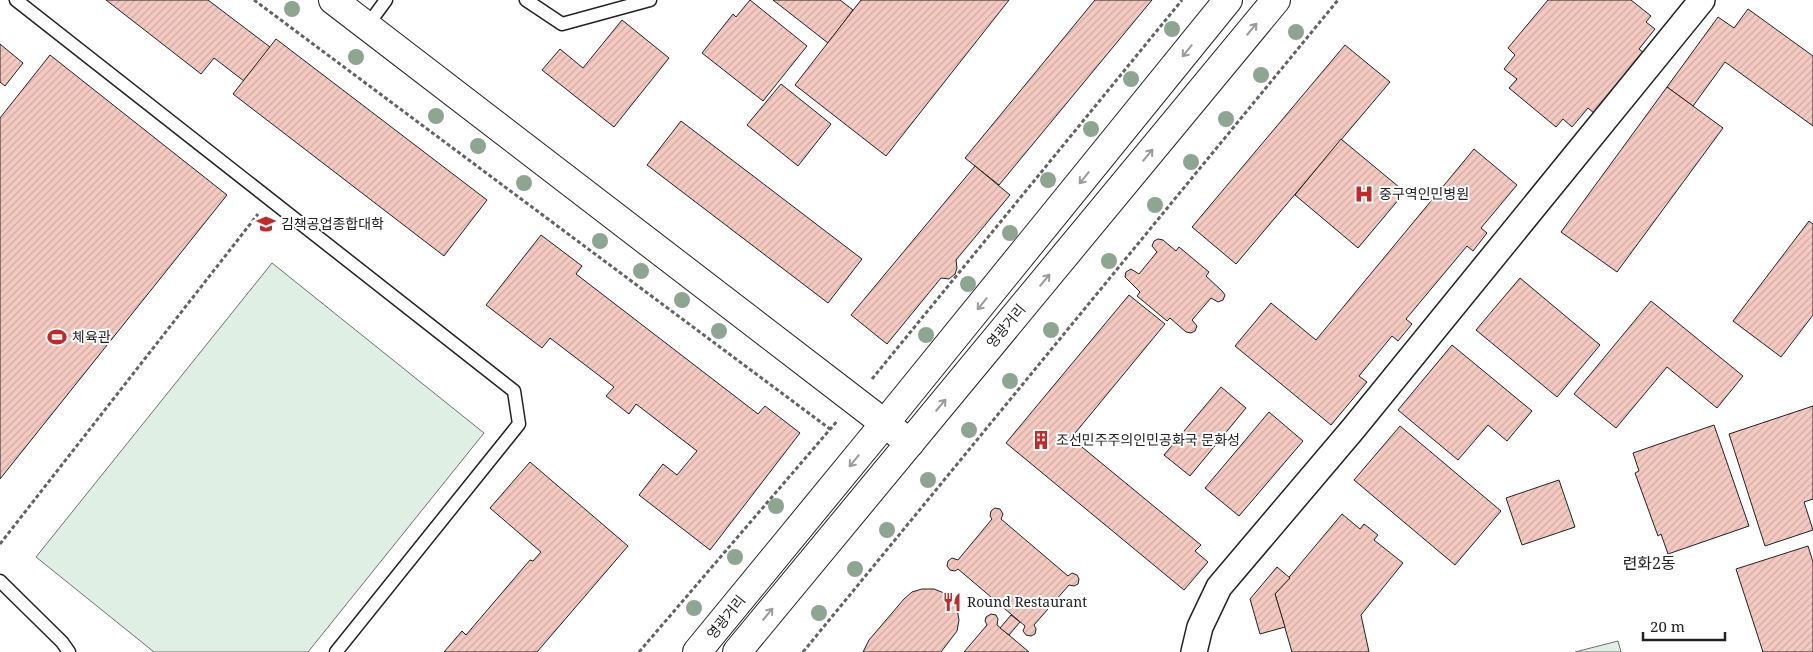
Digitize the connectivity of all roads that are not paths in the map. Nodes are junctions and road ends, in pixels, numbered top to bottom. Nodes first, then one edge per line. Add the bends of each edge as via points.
1 (16, 0) edge
2 (333, 0) edge
3 (386, 0) edge
4 (526, 0) edge
5 (650, 0) edge
6 (1228, 0) edge
7 (1276, 0) edge
8 (1702, 0) edge
9 (367, 26) junction
10 (885, 423) junction
11 (910, 443) junction
12 (0, 581) edge
13 (69, 652) edge
14 (336, 652) edge
15 (697, 652) edge
16 (737, 652) edge
17 (1194, 652) edge

1 - 14 lane via 514,391 519,424
2 - 9 main road
3 - 9 lane
4 - 5 lane via 562,24
6 -> 10 main road, 영광거리
11 -> 7 main road, 영광거리
8 - 17 street via 1353,429 1219,587 1200,627
9 - 10 main road
10 - 11 main road
10 -> 15 main road, 영광거리
16 -> 11 main road, 영광거리
12 - 13 lane

